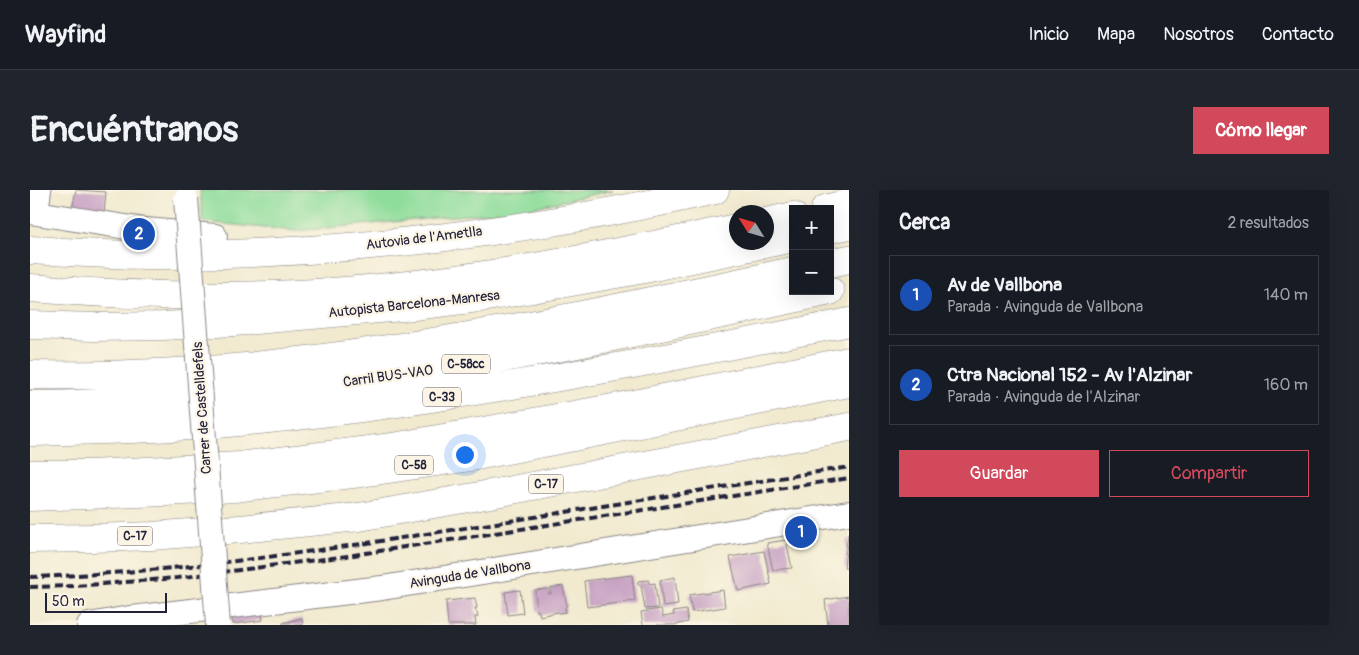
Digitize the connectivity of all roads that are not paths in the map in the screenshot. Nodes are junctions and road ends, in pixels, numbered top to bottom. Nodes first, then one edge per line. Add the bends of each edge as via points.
1 (715, 190) edge
2 (186, 195) edge
3 (849, 203) edge
4 (35, 205) edge
5 (834, 207) edge
6 (789, 217) edge
7 (774, 220) edge
8 (849, 225) edge
9 (834, 228) edge
10 (729, 229) edge
11 (215, 236) joint
12 (789, 239) edge
13 (30, 250) edge
14 (315, 250) junction
15 (849, 259) edge
16 (834, 262) edge
17 (789, 272) edge
18 (849, 287) edge
19 (38, 289) edge
20 (834, 290) edge
21 (811, 295) edge
22 (849, 305) edge
23 (849, 322) edge
24 (30, 325) edge
25 (630, 333) junction
26 (849, 361) edge
27 (30, 375) edge
28 (849, 383) edge
29 (30, 405) edge
30 (849, 427) edge
31 (30, 432) edge
32 (30, 474) edge
33 (30, 497) edge
34 (849, 513) edge
35 (30, 539) edge
36 (124, 622) edge
37 (89, 625) edge
38 (218, 625) edge

1 - 14 highway, Autovia de l'Ametlla via 534,225
2 - 38 street, Carrer de Castelldefels, bridge
3 - 5 highway
4 - 11 street via 145,230
6 - 7 highway
8 - 9 highway
10 - 19 highway via 551,265 374,288 222,296
11 - 14 highway
12 - 24 highway, Autopista Barcelona-Manresa via 585,280 413,306 163,326
13 - 14 highway, Autovia de l'Ametlla via 146,255
15 - 16 highway
17 - 27 highway via 573,317 350,355 244,367 130,374
18 - 20 highway, Carril BUS-VAO / C-58cc
21 - 25 highway, Carril BUS-VAO / C-58cc
22 - 25 highway via 743,323
23 - 31 highway, C-33 via 558,378 357,409 142,429
25 - 29 highway, Carril BUS-VAO / C-58cc via 353,382 158,401
26 - 32 highway via 557,419 393,447 239,466
28 - 33 highway, C-58 via 471,457 362,474 234,488
30 - 35 highway, C-17 via 359,516 152,536
34 - 36 street, Avinguda de Vallbona via 382,588
36 - 37 street, Avinguda de Vallbona

